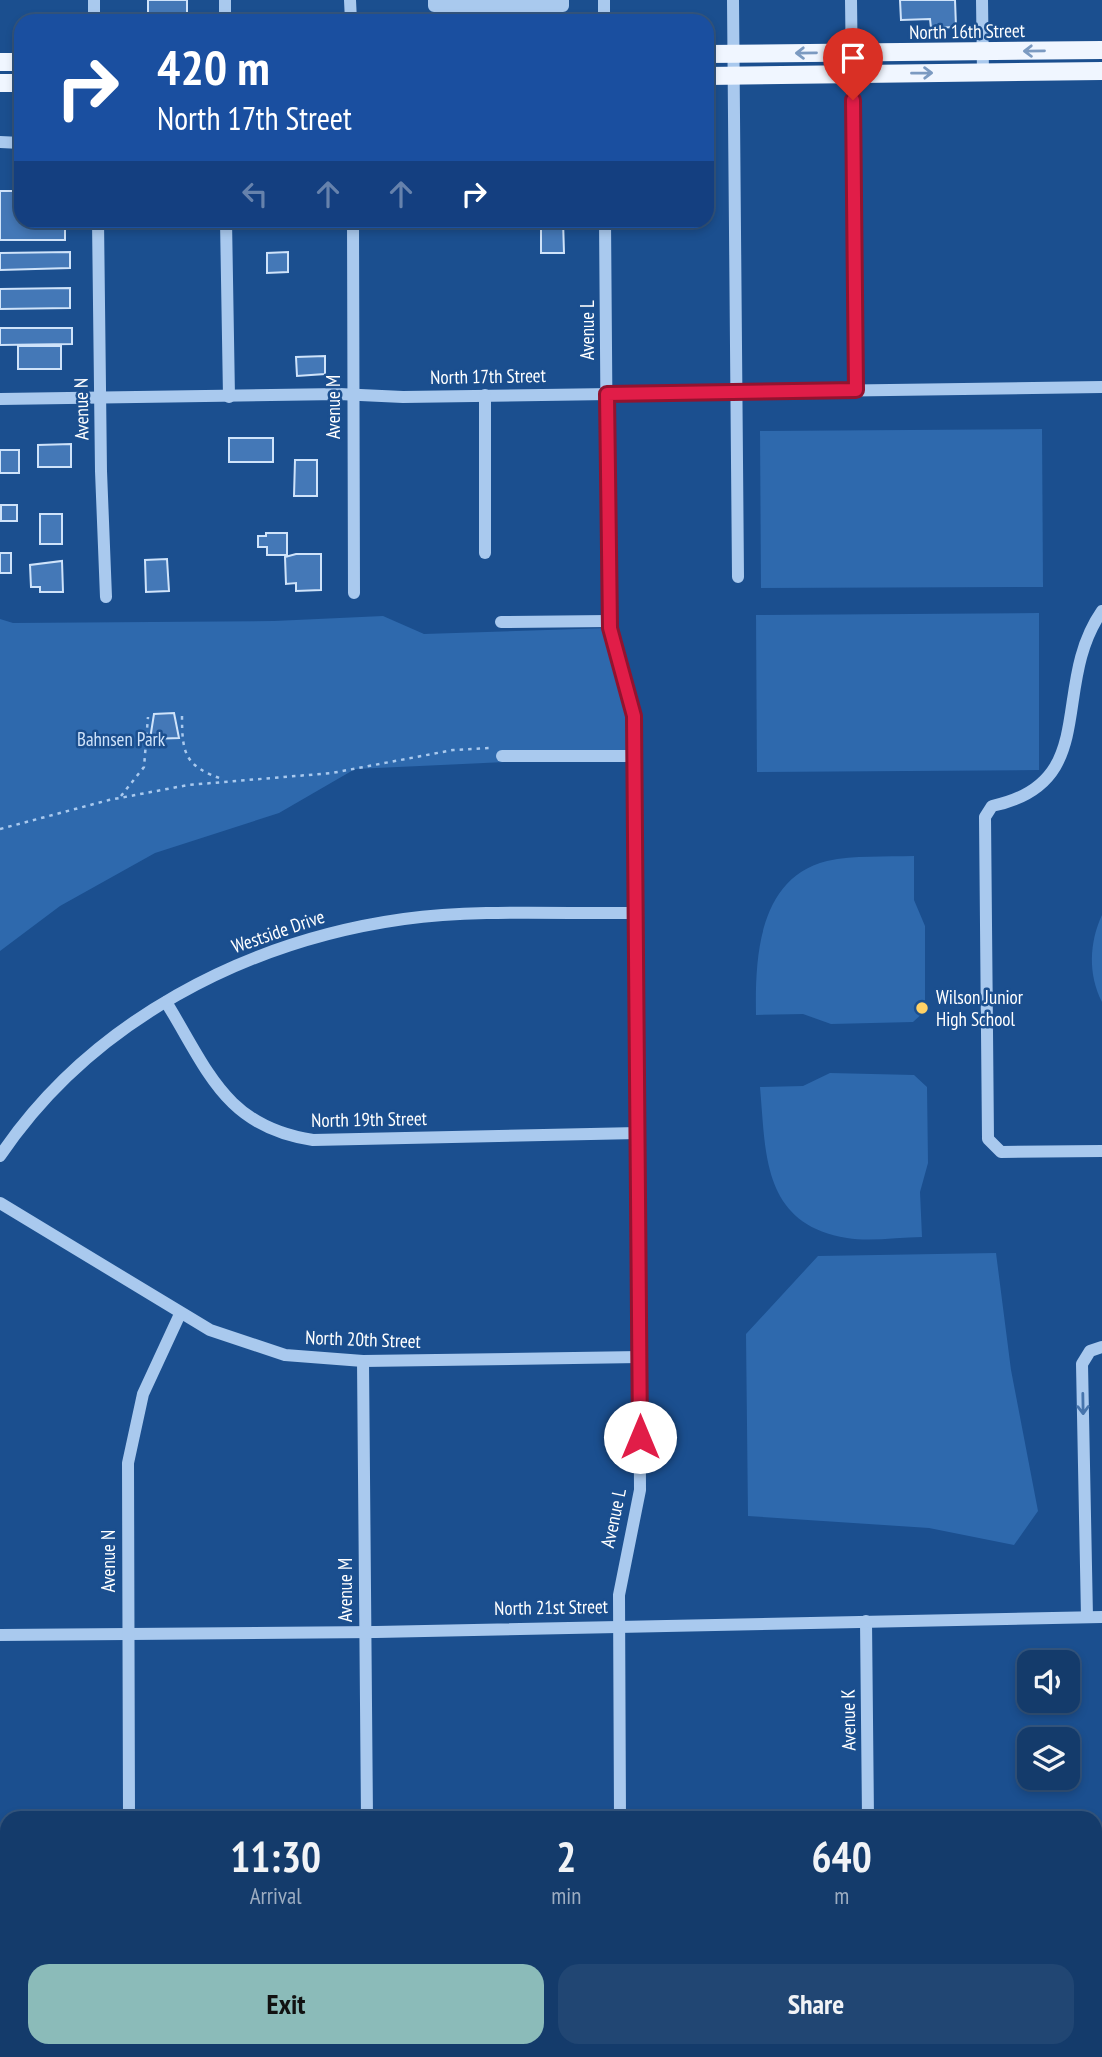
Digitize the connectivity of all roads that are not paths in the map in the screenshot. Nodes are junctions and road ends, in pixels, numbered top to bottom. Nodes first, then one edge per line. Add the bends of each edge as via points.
1 (434, 0) edge
2 (563, 0) edge
3 (733, 0) edge
4 (851, 0) edge
5 (982, 0) edge
6 (481, 6) junction
7 (481, 14) edge
8 (1102, 50) edge
9 (983, 51) junction
10 (852, 53) junction
11 (714, 54) edge
12 (734, 54) junction
13 (1102, 71) edge
14 (983, 73) junction
15 (852, 74) junction
16 (734, 75) junction
17 (714, 76) edge
18 (98, 228) edge
19 (226, 228) edge
20 (353, 228) edge
21 (606, 228) edge
22 (1102, 387) edge
23 (856, 390) junction
24 (736, 392) junction
25 (607, 394) junction
26 (353, 395) junction
27 (485, 395) junction
28 (229, 397) junction
29 (100, 398) junction
30 (0, 399) edge
31 (485, 553) dead end
32 (738, 577) dead end
33 (354, 593) dead end
34 (106, 597) dead end
35 (1102, 611) edge
36 (609, 621) junction
37 (501, 622) dead end
38 (1083, 724) dead end
39 (498, 752) road end
40 (635, 756) junction
41 (1074, 761) dead end
42 (637, 913) junction
43 (166, 1002) junction
44 (638, 1133) junction
45 (1102, 1152) edge
46 (0, 1156) edge
47 (0, 1203) edge
48 (180, 1314) junction
49 (1102, 1347) edge
50 (639, 1357) junction
51 (363, 1361) junction
52 (1087, 1617) junction
53 (1102, 1617) edge
54 (866, 1621) junction
55 (620, 1625) junction
56 (365, 1632) junction
57 (128, 1633) junction
58 (0, 1635) edge
59 (129, 1811) edge
60 (367, 1811) edge
61 (620, 1811) edge
62 (868, 1811) edge

1 - 6 street via 434,6
2 - 6 street via 563,6
3 - 12 street
4 - 10 street
5 - 9 street
6 - 7 street
8 -> 9 main road, North 16th Street
9 - 10 main road, North 16th Street
9 - 14 street
10 -> 12 main road, North 16th Street
10 - 15 street
11 - 12 main road, North 16th Street
12 - 16 street
13 - 14 main road
15 -> 14 main road
15 - 16 main road
15 - 23 street
16 - 17 main road
16 - 24 street
18 - 29 street, Avenue N
19 - 28 street
20 - 26 street, Avenue M
21 - 25 street, Avenue L
22 - 23 street, North 17th Street
23 - 24 street, North 17th Street
24 - 25 street, North 17th Street
24 - 32 street
25 - 27 street, North 17th Street
25 - 36 street, Avenue L
26 - 27 street, North 17th Street
26 - 28 street, North 17th Street
26 - 33 street, Avenue M
27 - 31 street
28 - 29 street, North 17th Street
29 - 30 street, North 17th Street
29 - 34 street, Avenue N
35 - 38 street via 1087,645
36 - 37 street
36 - 40 street, Avenue L via 634,716
39 - 40 street
40 - 42 street, Avenue L
41 - 45 street via 1053,786 1018,802 992,806 985,817 988,1139 1001,1152
42 - 43 street, Westside Drive via 446,916 353,928 303,940 236,965
42 - 44 street, Avenue L
43 - 44 street, North 19th Street via 234,1107 267,1129 288,1136 313,1140
43 - 46 street, Westside Drive via 73,1072
44 - 50 street, Avenue L
47 - 48 street, North 20th Street
48 - 51 street, North 20th Street via 252,1347 316,1360
48 - 57 street, Avenue N via 143,1394 132,1440 127,1487
49 -> 52 street via 1090,1351 1082,1364
50 - 51 street, North 20th Street
50 - 55 street, Avenue L via 640,1490 621,1576
51 - 56 street, Avenue M
52 - 53 street, North 21st Street
52 - 54 street, North 21st Street
54 - 55 street, North 21st Street
54 - 62 street, Avenue K
55 - 56 street, North 21st Street
55 - 61 street, Avenue L
56 - 57 street, North 21st Street
56 - 60 street, Avenue M
57 - 58 street, North 21st Street
57 - 59 street, Avenue N

